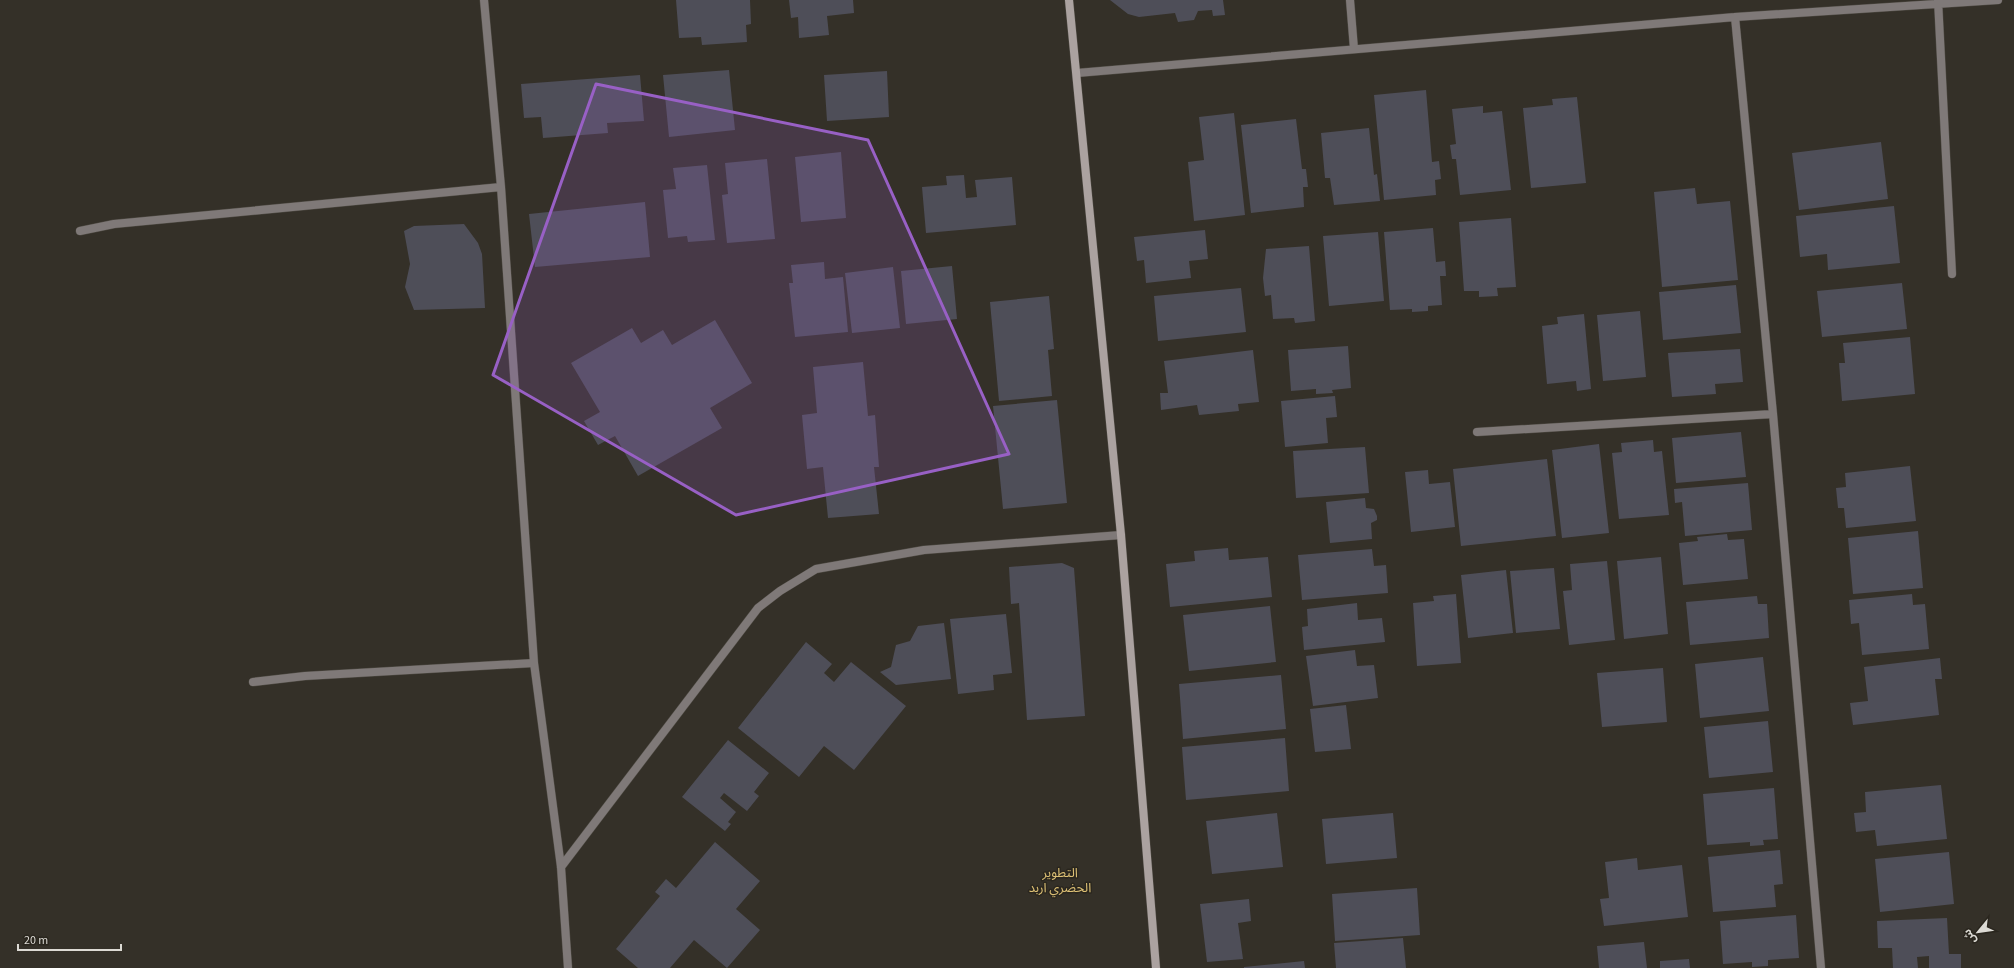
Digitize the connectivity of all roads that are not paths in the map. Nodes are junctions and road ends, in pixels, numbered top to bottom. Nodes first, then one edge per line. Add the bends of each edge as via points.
1 (484, 0) edge
2 (1070, 0) edge
3 (1350, 0) edge
4 (1998, 0) edge
5 (1938, 2) edge
6 (1735, 17) junction
7 (1354, 50) junction
8 (1077, 73) junction
9 (501, 187) junction
10 (80, 231) dead end
11 (1952, 274) dead end
12 (1773, 414) junction
13 (1477, 432) dead end
14 (1121, 535) junction
15 (534, 664) junction
16 (253, 682) dead end
17 (561, 867) junction
18 (568, 968) edge
19 (1156, 968) edge
20 (1821, 968) edge

1 - 9 street
2 - 8 street
3 - 7 street
4 - 5 street
5 - 6 street
5 - 11 street
6 - 7 street
6 - 12 street
7 - 8 street
8 - 14 street
9 - 10 street via 114,224
9 - 15 street
12 - 13 street
12 - 20 street
14 - 17 street via 924,550 816,569 758,608
14 - 19 street
15 - 16 street via 304,676
15 - 17 street
17 - 18 street

